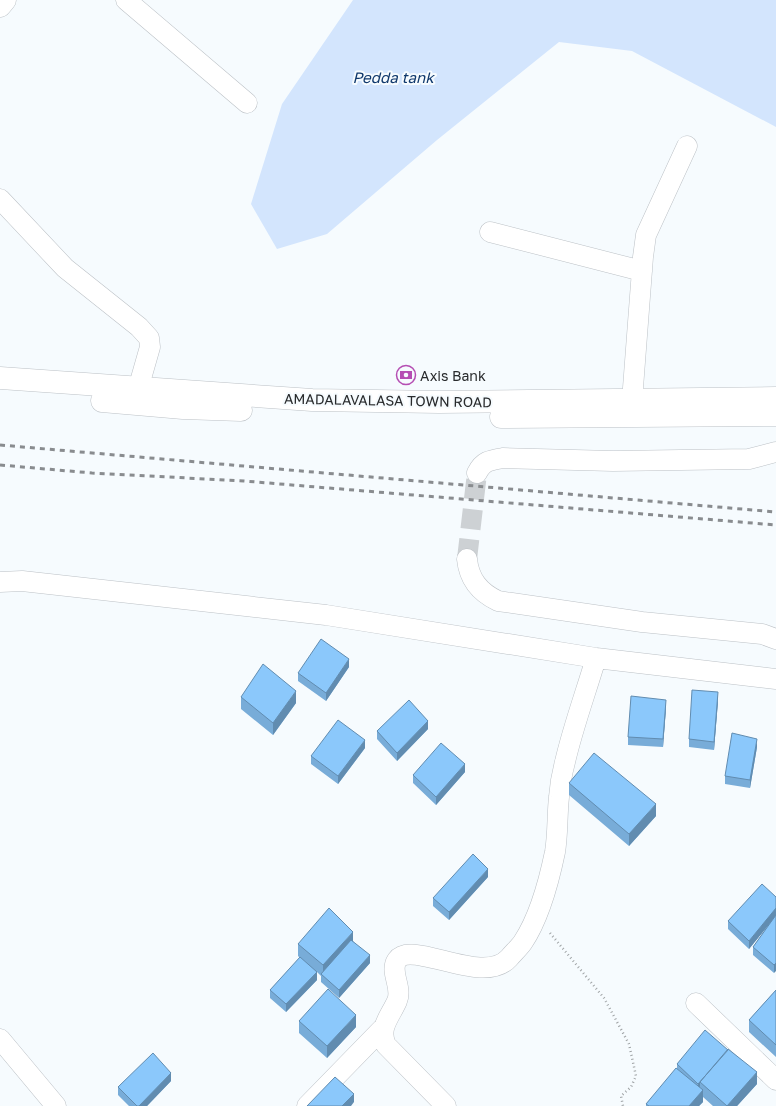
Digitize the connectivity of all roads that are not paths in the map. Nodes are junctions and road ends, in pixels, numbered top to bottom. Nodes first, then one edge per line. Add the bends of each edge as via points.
1 (5, 0) edge
2 (126, 0) edge
3 (0, 6) edge
4 (247, 103) dead end
5 (687, 146) dead end
6 (0, 199) edge
7 (490, 232) dead end
8 (642, 271) junction
9 (0, 378) edge
10 (138, 389) junction
11 (0, 393) edge
12 (776, 398) edge
13 (632, 401) junction
14 (776, 415) edge
15 (776, 452) edge
16 (477, 473) tunnel mouth
17 (467, 559) tunnel mouth
18 (0, 582) edge
19 (776, 639) edge
20 (596, 658) junction
21 (776, 679) edge
22 (696, 1003) dead end
23 (384, 1027) junction
24 (0, 1039) edge
25 (776, 1080) edge
26 (56, 1106) edge
27 (307, 1106) edge
28 (446, 1106) edge

1 - 3 main road
2 - 4 street
5 - 8 street via 646,235
6 - 10 street via 65,268 150,338 150,347
7 - 8 street
8 - 13 street
9 - 10 main road, AMADALAVALASA TOWN ROAD
10 - 13 main road, AMADALAVALASA TOWN ROAD via 312,400
11 - 14 main road, AMADALAVALASA TOWN ROAD via 183,408 432,418
12 - 13 main road, AMADALAVALASA TOWN ROAD
15 - 16 street via 749,459 613,461 503,458 486,460
17 - 19 street via 468,570 476,586 498,601 642,622 762,634
18 - 20 street via 22,581 326,615
20 - 21 street
20 - 23 street via 565,761 559,796 555,851 541,903 523,943 505,962 486,969 413,954 401,956 396,961 394,970 399,987 398,999
22 - 25 street
23 - 27 street
23 - 28 street via 382,1037 386,1045
24 - 26 street

